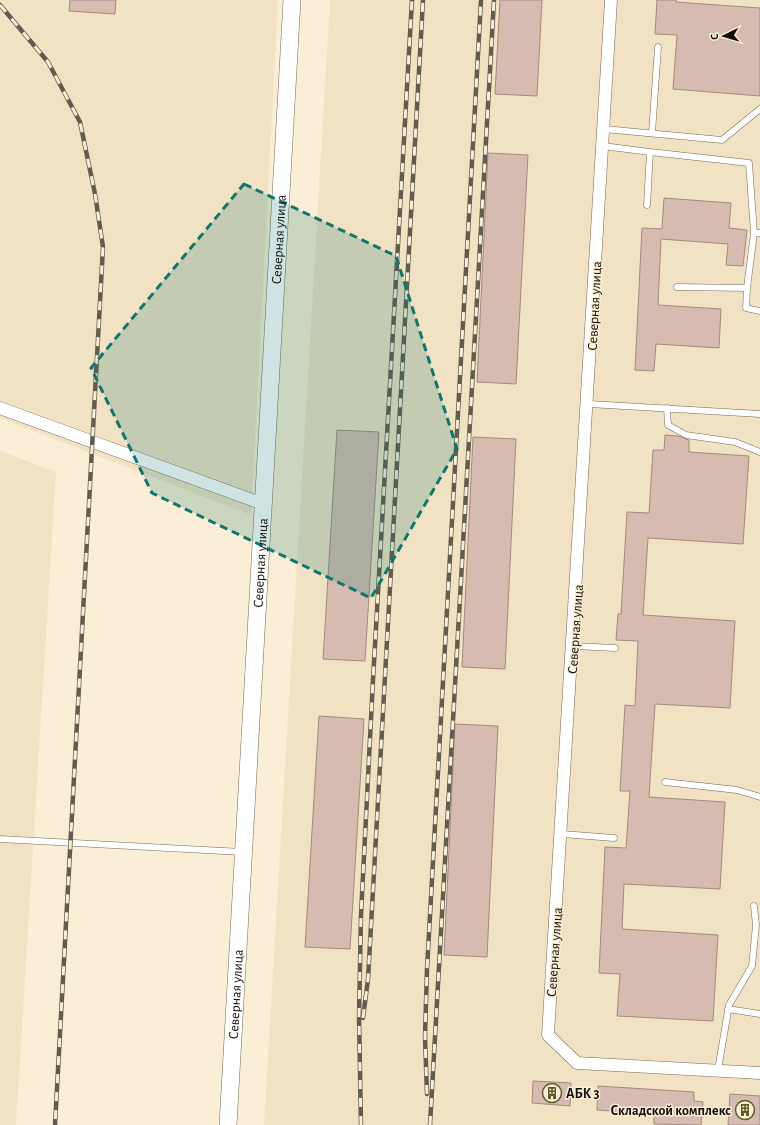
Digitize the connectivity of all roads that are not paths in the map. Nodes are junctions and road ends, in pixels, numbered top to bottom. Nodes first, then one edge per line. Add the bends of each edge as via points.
1 (292, 0) edge
2 (612, 0) edge
3 (658, 47) dead end
4 (760, 109) edge
5 (604, 129) junction
6 (652, 133) junction
7 (603, 146) junction
8 (650, 152) junction
9 (647, 205) dead end
10 (757, 233) edge
11 (677, 287) dead end
12 (747, 288) junction
13 (760, 311) edge
14 (589, 404) junction
15 (0, 408) edge
16 (668, 408) junction
17 (760, 414) edge
18 (760, 452) edge
19 (263, 504) junction
20 (574, 646) junction
21 (615, 648) dead end
22 (665, 782) dead end
23 (760, 797) edge
24 (562, 834) junction
25 (614, 838) dead end
26 (0, 839) edge
27 (243, 852) junction
28 (754, 906) dead end
29 (728, 1010) junction
30 (760, 1014) edge
31 (718, 1070) junction
32 (760, 1073) edge
33 (228, 1125) edge

1 - 19 main road, Северная улица
2 - 5 street, Северная улица
3 - 6 lane
4 - 6 lane via 722,140
5 - 6 lane
5 - 7 street, Северная улица
7 - 8 lane
7 - 14 street, Северная улица
8 - 9 lane
8 - 10 lane via 749,163
10 - 12 lane
11 - 12 lane
12 - 13 lane via 746,308
14 - 16 lane
14 - 20 street, Северная улица
15 - 19 street
16 - 17 lane
16 - 18 lane via 668,424 686,435 735,442
19 - 27 main road, Северная улица
20 - 21 lane
20 - 24 street, Северная улица
22 - 23 lane via 737,790
24 - 25 lane
24 - 31 street, Северная улица via 548,1035 577,1063
26 - 27 lane
27 - 33 main road, Северная улица
28 - 29 lane via 756,924 752,966
29 - 30 lane
29 - 31 lane
31 - 32 street, Северная улица

